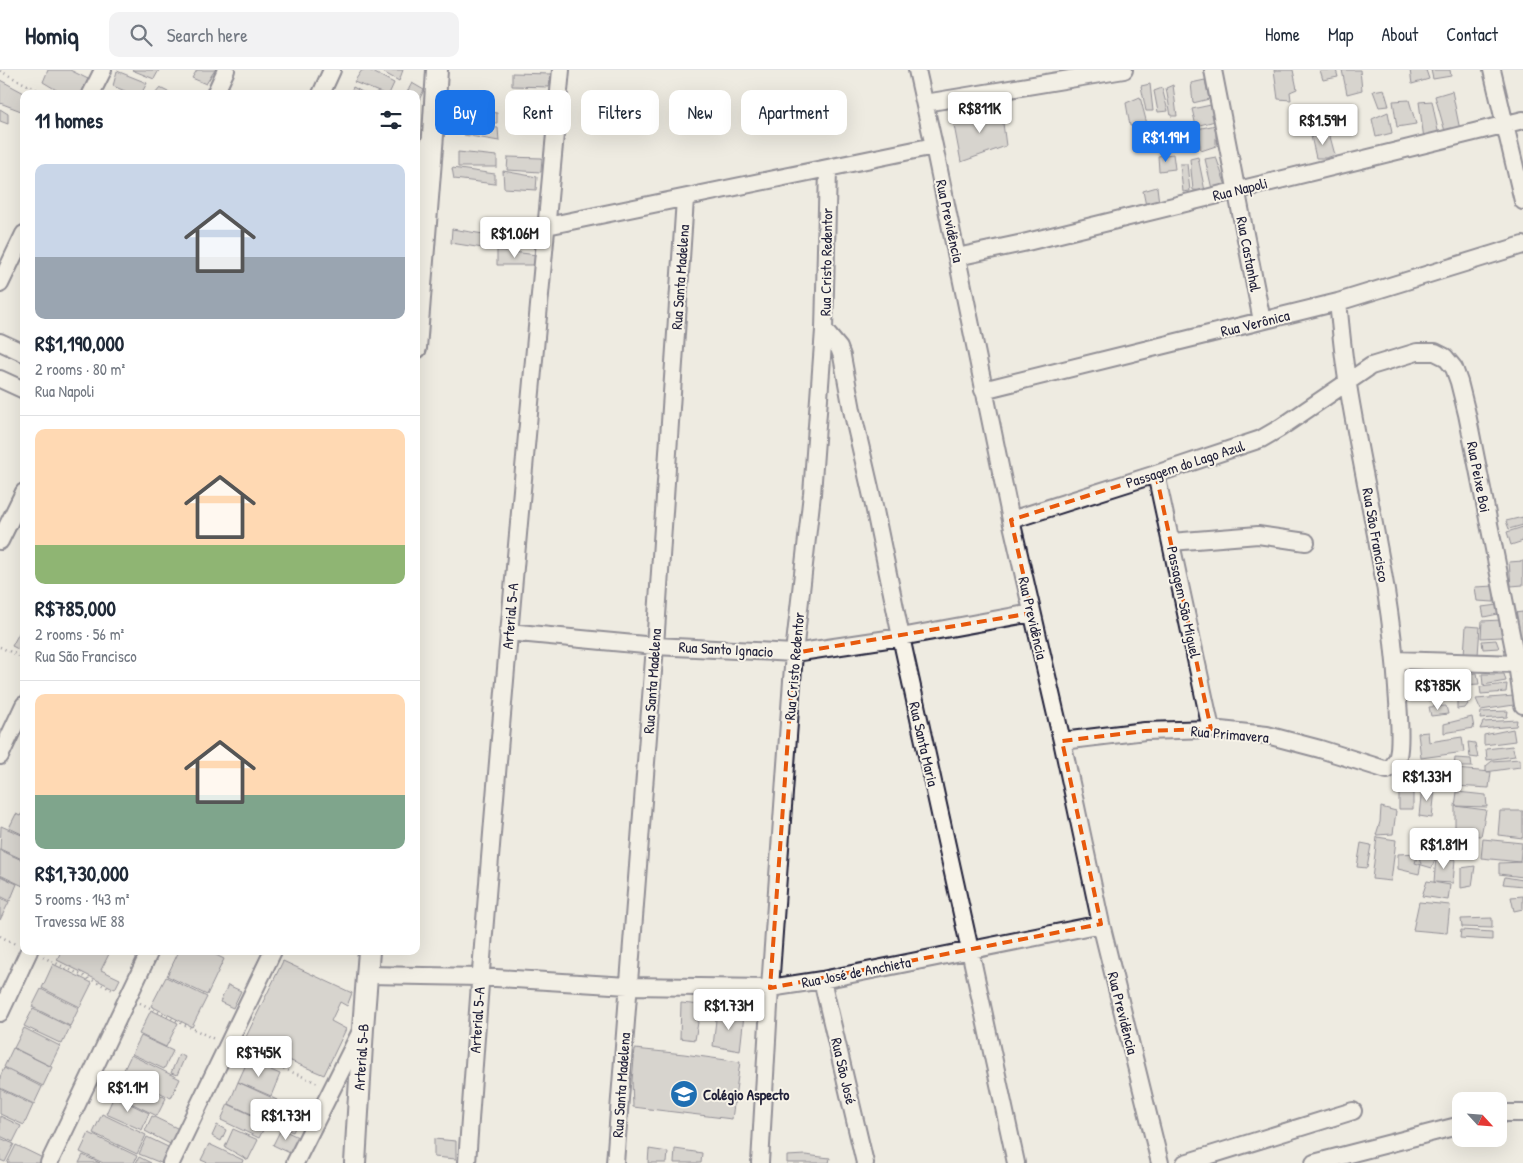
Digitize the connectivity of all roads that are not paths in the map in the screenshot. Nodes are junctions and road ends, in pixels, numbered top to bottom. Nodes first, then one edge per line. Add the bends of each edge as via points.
1 (103, 70) edge
2 (226, 70) edge
3 (332, 70) edge
4 (437, 70) edge
5 (561, 70) edge
6 (917, 70) edge
7 (1119, 70) edge
8 (1213, 70) edge
9 (1492, 70) edge
10 (93, 90) edge
11 (217, 90) edge
12 (323, 90) edge
13 (925, 103) junction
14 (1523, 120) edge
15 (1506, 124) junction
16 (433, 135) junction
17 (934, 146) junction
18 (420, 160) edge
19 (828, 169) junction
20 (1236, 190) junction
21 (685, 199) junction
22 (1523, 200) edge
23 (547, 226) junction
24 (20, 242) edge
25 (1523, 244) edge
26 (957, 257) junction
27 (0, 284) edge
28 (420, 298) edge
29 (1338, 302) junction
30 (1262, 321) junction
31 (824, 330) junction
32 (0, 342) edge
33 (20, 351) edge
34 (0, 379) edge
35 (1347, 383) junction
36 (20, 388) edge
37 (983, 390) junction
38 (1156, 474) junction
39 (20, 500) edge
40 (1011, 520) junction
41 (0, 541) edge
42 (1171, 542) junction
43 (1306, 542) dead end
44 (1032, 613) junction
45 (508, 632) junction
46 (901, 638) junction
47 (655, 646) junction
48 (794, 653) junction
49 (1396, 660) junction
50 (1520, 663) edge
51 (1523, 705) edge
52 (20, 714) edge
53 (1211, 729) junction
54 (1062, 741) junction
55 (0, 756) edge
56 (1392, 767) joint
57 (1101, 924) junction
58 (970, 950) junction
59 (33, 955) edge
60 (148, 955) edge
61 (271, 955) edge
62 (369, 955) edge
63 (367, 975) junction
64 (480, 977) junction
65 (822, 980) junction
66 (628, 986) junction
67 (770, 988) junction
68 (0, 1013) edge
69 (363, 1028) junction
70 (1353, 1111) dead end
71 (1508, 1113) edge
72 (1523, 1113) edge
73 (1452, 1127) edge
74 (49, 1163) edge
75 (171, 1163) edge
76 (295, 1163) edge
77 (355, 1163) edge
78 (467, 1163) edge
79 (615, 1163) edge
80 (760, 1163) edge
81 (865, 1163) edge
82 (1016, 1163) edge
83 (1160, 1163) edge
84 (1186, 1163) edge
85 (1314, 1163) edge

1 - 10 street
2 - 11 street
3 - 12 street
4 - 16 main road
5 - 23 street, Arterial 5-A
6 - 13 street, Rua Previdência
7 - 13 street
8 - 20 street, Rua Castanhal
9 - 15 street
13 - 17 street, Rua Previdência
14 - 15 street, Rua Napoli
15 - 20 street, Rua Napoli
15 - 22 street
16 - 18 street
16 - 28 main road
17 - 19 street
17 - 26 street, Rua Previdência
19 - 21 street
19 - 31 street, Rua Cristo Redentor
20 - 26 street, Rua Napoli
20 - 30 street, Rua Castanhal
21 - 23 street
21 - 47 street, Rua Santa Madelena
23 - 45 street, Arterial 5-A
24 - 27 street
25 - 29 street, Rua Verônica
26 - 37 street, Rua Previdência
29 - 30 street, Rua Verônica
29 - 35 street, Rua São Francisco
30 - 37 street, Rua Verônica
31 - 46 street, Rua Santa Maria via 842,356
31 - 48 street, Rua Cristo Redentor via 812,494
32 - 33 street
34 - 36 street
35 - 38 street, Passagem do Lago Azul via 1261,439
35 - 49 street, Rua São Francisco via 1379,549
35 - 50 street, Rua Peixe Boi via 1371,366 1417,352 1435,352 1446,357 1454,368 1467,414
37 - 40 street, Rua Previdência
38 - 40 street, Passagem do Lago Azul
38 - 42 street, Passagem São Miguel
39 - 41 street
40 - 44 street, Rua Previdência
42 - 43 street via 1258,535
42 - 53 street, Passagem São Miguel
44 - 46 street, Rua Santo Ignacio
44 - 54 street, Rua Previdência
45 - 47 street, Rua Santo Ignacio
45 - 64 street, Arterial 5-A
46 - 48 street, Rua Santo Ignacio
46 - 58 street, Rua Santa Maria
47 - 48 street, Rua Santo Ignacio
47 - 66 street, Rua Santa Madelena
48 - 67 street, Rua Cristo Redentor
49 - 50 street
49 - 56 street, Rua São Francisco via 1399,754
50 - 51 street, Rua Peixe Boi
52 - 55 street
53 - 54 street, Rua Primavera via 1145,731
53 - 56 street, Rua Primavera via 1267,735 1379,768 1387,770
54 - 57 street, Rua Previdência
57 - 58 street, Rua José de Anchieta
57 - 83 street, Rua Previdência
58 - 65 street, Rua José de Anchieta
58 - 82 street, Rua Santa Maria
59 - 68 street
60 - 74 street
61 - 75 street
62 - 63 main road, Arterial 5-B
63 - 64 street, Rua José de Anchieta
63 - 69 main road, Arterial 5-B
64 - 66 street, Rua José de Anchieta
64 - 78 street, Arterial 5-A
65 - 67 street, Rua José de Anchieta
65 - 81 street, Rua São José
66 - 67 street, Rua José de Anchieta
66 - 79 street, Rua Santa Madelena
67 - 80 street, Rua Cristo Redentor
69 - 76 street
69 - 77 main road, Arterial 5-B
70 - 84 street
71 - 72 street
73 - 85 street

